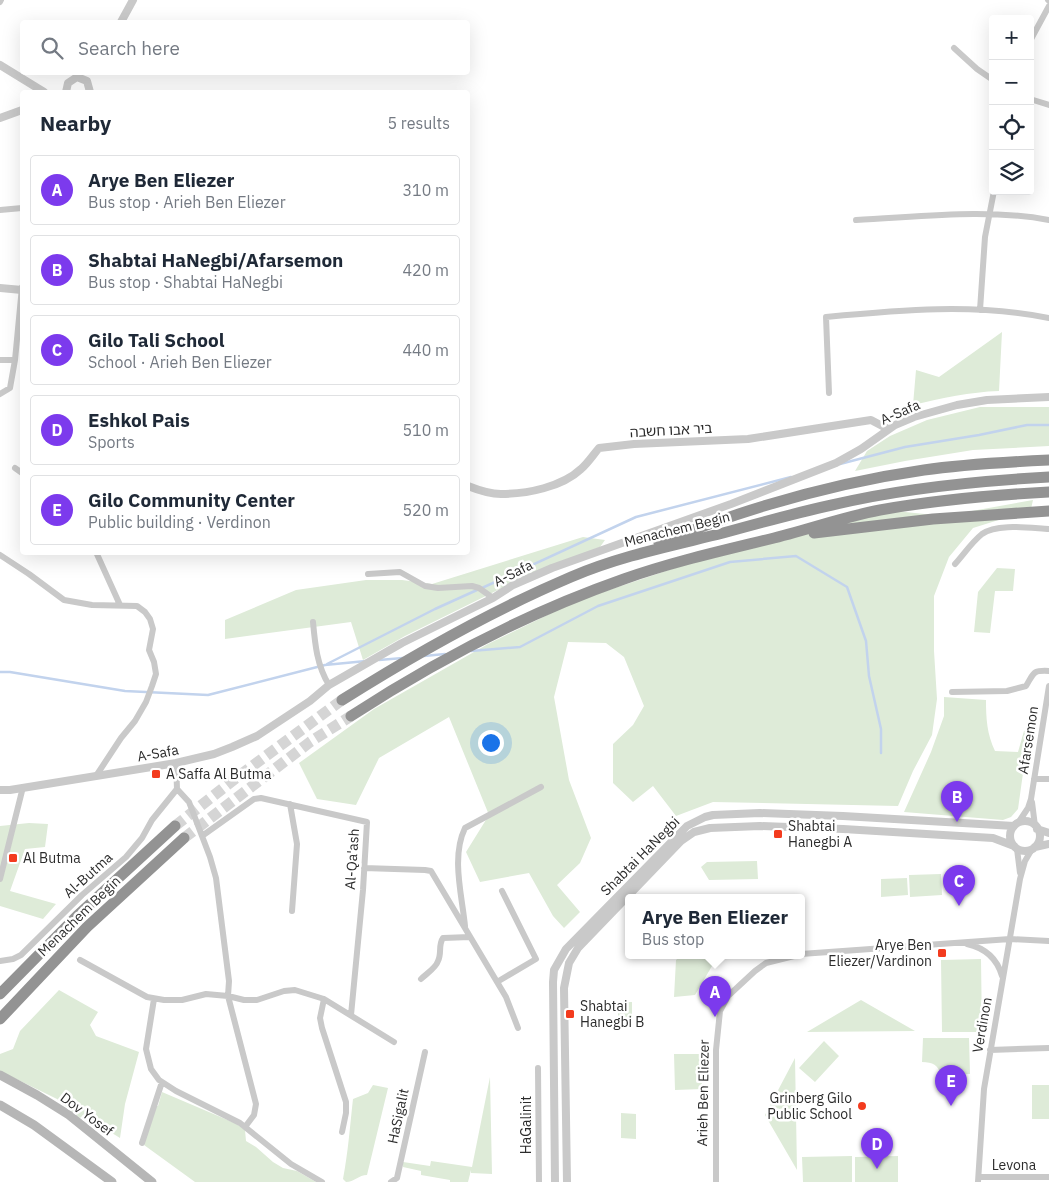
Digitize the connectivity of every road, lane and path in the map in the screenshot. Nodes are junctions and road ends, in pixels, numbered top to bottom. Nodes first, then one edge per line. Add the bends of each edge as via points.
1 (133, 0) edge
2 (1049, 6) edge
3 (122, 20) edge
4 (1034, 34) edge
5 (954, 48) dead end
6 (0, 65) edge
7 (87, 75) edge
8 (989, 77) edge
9 (84, 79) junction
10 (41, 90) edge
11 (66, 90) edge
12 (90, 90) edge
13 (1034, 100) edge
14 (1049, 105) edge
15 (20, 111) edge
16 (0, 118) edge
17 (993, 195) edge
18 (20, 208) edge
19 (0, 210) edge
20 (990, 214) junction
21 (856, 220) dead end
22 (1049, 220) edge
23 (0, 288) edge
24 (20, 289) edge
25 (20, 309) edge
26 (980, 310) junction
27 (1049, 318) edge
28 (0, 360) edge
29 (15, 360) junction
30 (0, 394) edge
31 (829, 394) dead end
32 (1049, 397) edge
33 (888, 429) junction
34 (1049, 460) edge
35 (16, 468) dead end
36 (20, 471) edge
37 (1049, 477) edge
38 (470, 487) edge
39 (1049, 492) edge
40 (1049, 511) edge
41 (1049, 529) edge
42 (772, 538) junction
43 (0, 555) edge
44 (97, 555) edge
45 (616, 560) junction
46 (955, 564) dead end
47 (368, 574) dead end
48 (493, 598) junction
49 (120, 605) junction
50 (313, 622) dead end
51 (1049, 671) edge
52 (328, 685) junction
53 (1049, 686) edge
54 (952, 692) dead end
55 (342, 700) tunnel mouth
56 (351, 716) tunnel mouth
57 (176, 763) junction
58 (96, 776) junction
59 (1034, 779) junction
60 (1049, 779) edge
61 (23, 787) junction
62 (541, 787) dead end
63 (177, 789) junction
64 (0, 790) edge
65 (1031, 799) junction
66 (290, 804) junction
67 (1016, 824) junction
68 (175, 826) tunnel mouth
69 (1036, 827) junction
70 (1049, 833) edge
71 (202, 836) junction
72 (184, 838) tunnel mouth
73 (1049, 844) edge
74 (1016, 848) junction
75 (1033, 848) junction
76 (364, 868) junction
77 (0, 879) edge
78 (1020, 879) junction
79 (502, 891) dead end
80 (630, 894) edge
81 (625, 899) edge
82 (292, 911) dead end
83 (465, 928) junction
84 (470, 937) junction
85 (1010, 939) junction
86 (1049, 941) edge
87 (961, 943) junction
88 (805, 954) edge
89 (782, 959) edge
90 (80, 960) dead end
91 (0, 961) edge
92 (421, 979) dead end
93 (1002, 979) junction
94 (497, 982) junction
95 (0, 994) edge
96 (228, 996) junction
97 (154, 998) junction
98 (324, 999) junction
99 (351, 1015) junction
100 (0, 1019) edge
101 (518, 1028) dead end
102 (394, 1042) dead end
103 (1049, 1048) edge
104 (990, 1050) junction
105 (425, 1052) dead end
106 (538, 1068) dead end
107 (0, 1075) edge
108 (162, 1082) junction
109 (0, 1105) edge
110 (245, 1127) junction
111 (342, 1132) dead end
112 (142, 1143) dead end
113 (1049, 1177) edge
114 (978, 1180) edge
115 (112, 1182) edge
116 (152, 1182) edge
117 (322, 1182) edge
118 (391, 1182) edge
119 (539, 1182) edge
120 (555, 1182) edge
121 (567, 1182) edge
122 (716, 1182) edge

1 - 3 street
2 - 4 street
5 - 8 street
6 - 10 street
7 - 9 street
9 - 11 street via 70,80
9 - 12 street
13 - 14 street
15 - 16 street
17 - 20 street
18 - 19 street
20 - 21 street
20 - 22 street
20 - 26 street via 985,237
23 - 24 street
25 - 29 street
26 - 27 street
26 - 31 street via 908,310 826,316
28 - 29 street
29 - 30 street via 10,388
32 - 33 street, A-Safa via 1005,398 958,405
33 - 38 street, ביר אבו חשבה via 871,420 748,439 599,448 581,470 563,481 536,490 501,494
33 - 48 street, A-Safa via 836,463 552,568 513,585
34 - 45 highway via 922,470 850,484 765,505
35 - 36 street
37 - 45 highway, Menachem Begin via 964,483 874,496
39 - 42 highway via 948,500 879,510
40 - 42 highway via 933,519
41 - 46 street via 991,529 975,540
42 - 56 highway via 666,566 575,597 444,659
43 - 49 street via 64,600
44 - 49 street
45 - 55 highway, Menachem Begin via 571,577 464,628
47 - 48 street via 400,572 425,586 472,586
48 - 52 street, A-Safa via 402,643
49 - 58 street via 137,606 150,619 154,629 149,650 156,674 135,721
50 - 52 street via 319,664
51 - 54 street via 1033,672 1026,686 1013,691
52 - 57 street, A-Safa via 257,736 214,754
53 - 59 street, Afarsemon
57 - 58 street, A-Safa
57 - 63 street
58 - 61 street, A-Safa
59 - 60 street
59 - 65 street, Afarsemon
61 - 64 street, A-Safa
61 - 77 street
62 - 83 street via 465,828 458,855
63 - 71 street via 189,802
63 - 91 street, Al-Butma via 126,857 21,955
65 - 67 street, Afarsemon via 1024,816
65 - 69 street, Afarsemon
66 - 71 street, Al-Qa'ash via 269,799 254,800
66 - 76 street, Al-Qa'ash via 367,822
66 - 82 street via 297,844
67 - 69 street via 1027,822
67 - 74 street via 1010,834 1011,843
67 - 120 street, Shabtai HaNegbi via 760,813 705,816 686,826 577,936 554,970
68 - 95 highway, Menachem Begin via 77,916
69 - 70 street
69 - 75 street via 1039,836
71 - 96 street via 216,878 229,981
72 - 100 highway, Menachem Begin via 87,927
73 - 75 street
74 - 75 street via 1024,851
74 - 78 street, Verdinon
74 - 80 street, Shabtai HaNegbi via 993,838 760,826 710,828 694,832 681,841
75 - 78 street, Verdinon
76 - 83 street via 431,872
76 - 99 street, Al-Qa'ash
78 - 85 street, Verdinon
79 - 94 street via 536,959
81 - 121 street, Shabtai HaNegbi via 578,948 569,963 564,988
83 - 84 street
84 - 92 street via 443,938 438,963
84 - 94 street
85 - 86 street
85 - 87 street
85 - 93 street, Verdinon
87 - 88 street
87 - 93 street via 989,954 996,962
89 - 122 street, Arieh Ben Eliezer via 766,963 754,971 728,996 720,1011 716,1050
90 - 97 street via 146,997
93 - 104 street, Verdinon
94 - 101 street
96 - 97 street via 206,994 182,1000
96 - 98 street via 256,1000 295,990
96 - 110 street via 256,1104 254,1114
97 - 108 street via 146,1050 151,1069
98 - 99 street
98 - 111 street via 320,1018 322,1028 346,1102
99 - 102 street
103 - 104 street
104 - 114 street, Verdinon
105 - 118 street, HaSigalit via 397,1178
106 - 119 street, HaGalinit
107 - 116 main road, Dov Yosef via 68,1115
108 - 110 street
108 - 112 street
109 - 115 main road via 34,1125
110 - 117 street via 291,1164
113 - 114 street, Levona

